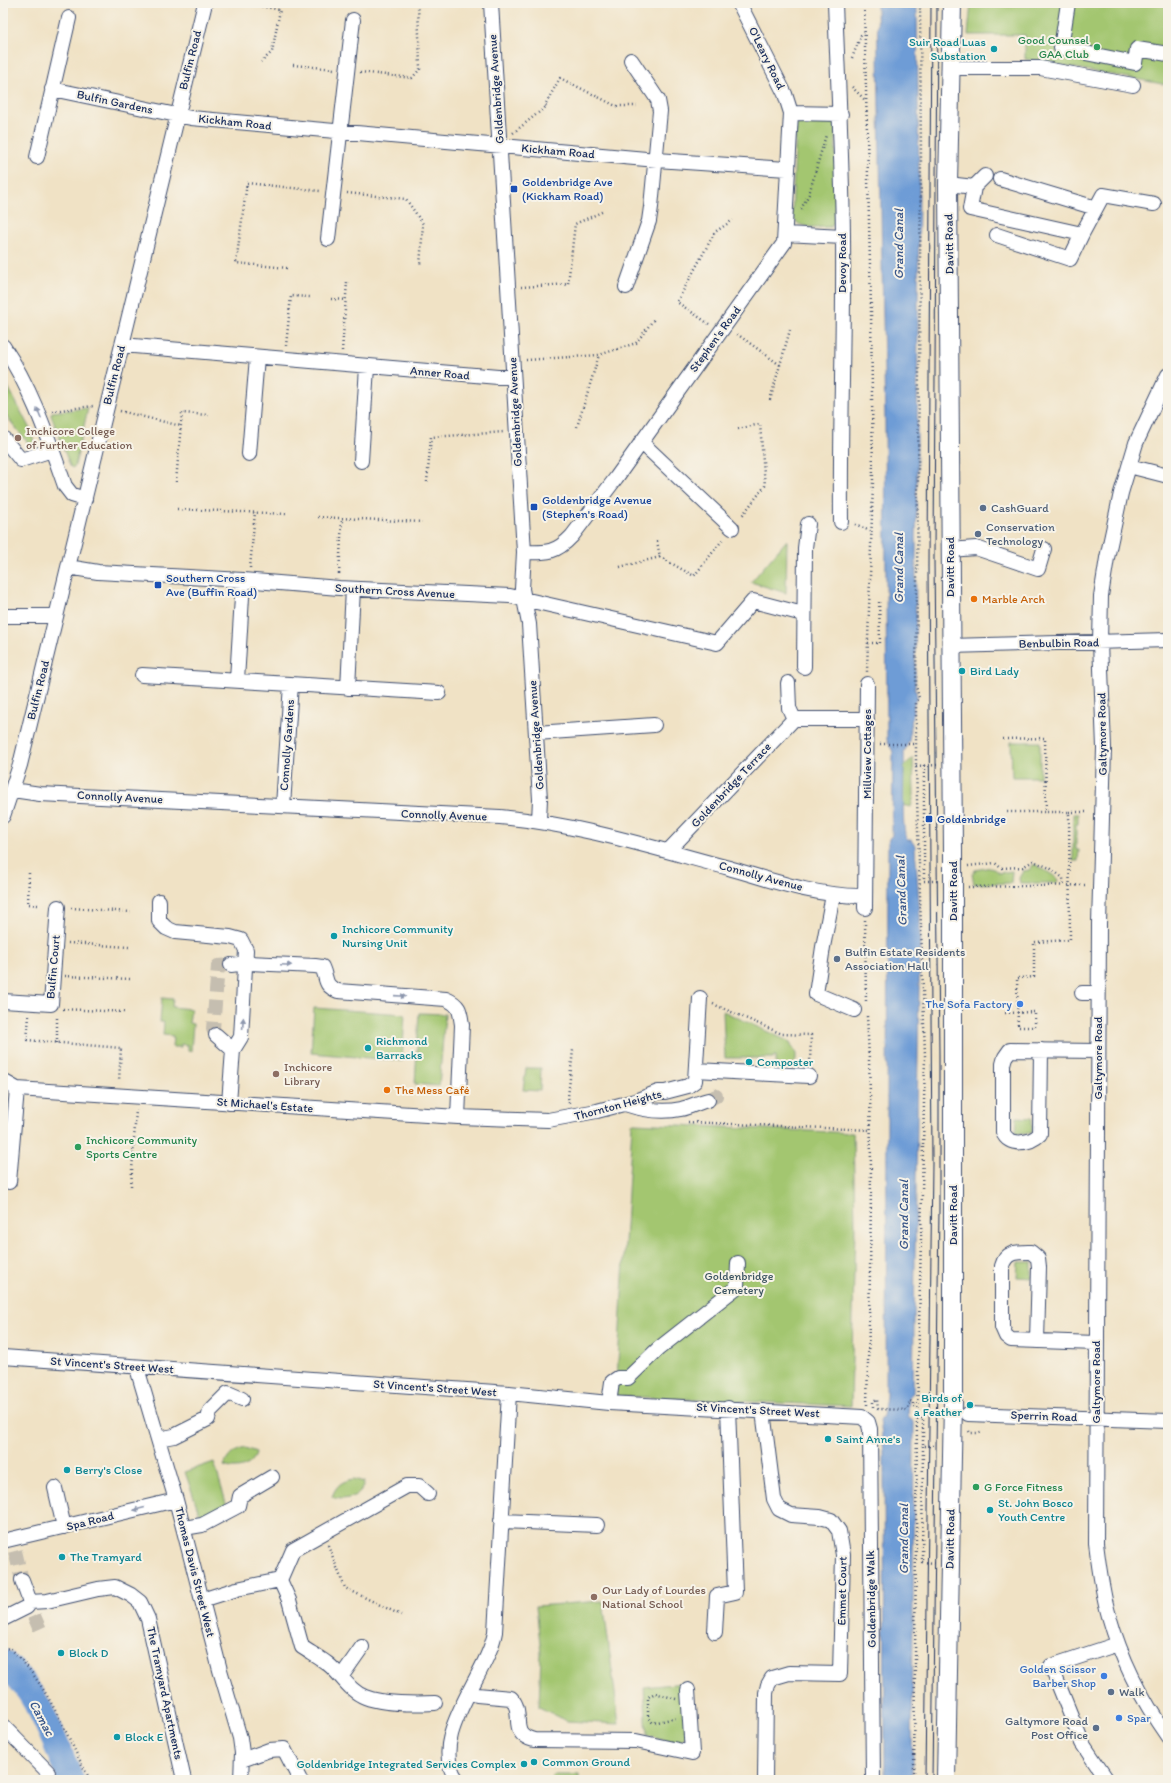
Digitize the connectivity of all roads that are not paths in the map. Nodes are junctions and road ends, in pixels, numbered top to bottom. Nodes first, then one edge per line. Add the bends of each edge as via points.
1 (205, 3) edge
2 (491, 3) edge
3 (739, 3) edge
4 (835, 3) edge
5 (952, 3) edge
6 (1068, 3) edge
7 (68, 18) dead end
8 (353, 20) dead end
9 (1168, 54) edge
10 (631, 60) dead end
11 (950, 68) junction
12 (1133, 85) dead end
13 (52, 89) junction
14 (791, 114) junction
15 (841, 114) junction
16 (177, 116) junction
17 (340, 132) junction
18 (500, 146) junction
19 (37, 157) dead end
20 (657, 160) junction
21 (787, 169) junction
22 (986, 176) dead end
23 (1000, 179) dead end
24 (948, 184) junction
25 (974, 187) junction
26 (1154, 204) dead end
27 (1096, 208) junction
28 (785, 234) junction
29 (1082, 234) junction
30 (996, 235) dead end
31 (843, 237) junction
32 (328, 239) dead end
33 (626, 287) dead end
34 (122, 345) junction
35 (3, 346) edge
36 (257, 357) junction
37 (367, 367) junction
38 (1168, 375) edge
39 (513, 377) junction
40 (4, 439) edge
41 (641, 442) junction
42 (52, 450) junction
43 (249, 454) dead end
44 (361, 461) dead end
45 (1129, 466) junction
46 (1168, 476) edge
47 (85, 499) junction
48 (842, 522) dead end
49 (808, 524) dead end
50 (732, 528) road end
51 (1044, 549) dead end
52 (950, 550) junction
53 (524, 552) junction
54 (68, 567) junction
55 (246, 580) junction
56 (353, 589) junction
57 (524, 600) junction
58 (804, 614) junction
59 (3, 616) edge
60 (56, 616) junction
61 (1168, 640) edge
62 (1100, 642) junction
63 (950, 646) junction
64 (804, 667) dead end
65 (142, 675) dead end
66 (237, 680) junction
67 (788, 683) dead end
68 (292, 684) junction
69 (867, 684) road end
70 (348, 688) junction
71 (439, 693) dead end
72 (794, 719) junction
73 (866, 719) junction
74 (654, 725) dead end
75 (536, 733) junction
76 (13, 790) junction
77 (283, 806) junction
78 (3, 816) edge
79 (539, 820) junction
80 (668, 851) junction
81 (833, 895) junction
82 (159, 901) dead end
83 (865, 902) joint
84 (63, 907) road end
85 (247, 963) junction
86 (231, 965) tunnel mouth
87 (1082, 993) dead end
88 (1098, 993) junction
89 (700, 998) road end
90 (3, 1001) edge
91 (863, 1010) road end
92 (216, 1035) tunnel mouth
93 (233, 1050) junction
94 (1041, 1050) junction
95 (1098, 1051) junction
96 (696, 1070) junction
97 (809, 1076) road end
98 (3, 1081) edge
99 (17, 1089) junction
100 (708, 1096) dead end
101 (630, 1102) junction
102 (229, 1103) junction
103 (458, 1117) junction
104 (528, 1120) joint
105 (9, 1182) dead end
106 (738, 1263) dead end
107 (1037, 1340) junction
108 (1096, 1343) junction
109 (3, 1357) edge
110 (138, 1367) junction
111 (509, 1393) junction
112 (242, 1399) dead end
113 (609, 1402) junction
114 (728, 1408) junction
115 (763, 1411) junction
116 (968, 1414) dead end
117 (1096, 1418) junction
118 (866, 1420) joint
119 (1168, 1421) edge
120 (158, 1439) junction
121 (272, 1477) dead end
122 (55, 1488) dead end
123 (428, 1494) dead end
124 (176, 1500) junction
125 (501, 1521) junction
126 (597, 1525) dead end
127 (64, 1527) junction
128 (184, 1528) junction
129 (11, 1544) edge
130 (22, 1580) tunnel mouth
131 (280, 1580) junction
132 (202, 1600) junction
133 (30, 1602) junction
134 (34, 1616) tunnel mouth
135 (3, 1619) edge
136 (715, 1632) dead end
137 (1118, 1644) junction
138 (362, 1647) dead end
139 (341, 1677) junction
140 (470, 1692) junction
141 (688, 1693) road end
142 (435, 1703) dead end
143 (3, 1726) edge
144 (1168, 1737) edge
145 (242, 1760) junction
146 (48, 1772) dead end
147 (184, 1780) edge
148 (241, 1780) edge
149 (300, 1780) edge
150 (457, 1780) edge
151 (765, 1780) edge
152 (873, 1780) edge
153 (946, 1780) edge
154 (1107, 1780) edge

1 - 16 street, Bulfin Road
2 - 18 street, Goldenbridge Avenue
3 - 14 street, O'Leary Road via 785,94
4 - 15 street, Devoy Road
5 - 11 main road, Davitt Road
6 - 9 street via 1061,48 1135,63 1137,49
7 - 13 street
8 - 17 street
10 - 20 street via 659,104
11 - 12 street via 1040,68
11 - 24 main road, Davitt Road
13 - 16 street, Bulfin Gardens
13 - 19 street
14 - 15 street
14 - 21 street, O'Leary Road
15 - 31 street, Devoy Road
16 - 17 street, Kickham Road
16 - 34 street, Bulfin Road
17 - 18 street, Kickham Road
17 - 32 street
18 - 20 street, Kickham Road
18 - 39 street, Goldenbridge Avenue
20 - 21 street, Kickham Road
20 - 33 street via 649,221
21 - 28 street, Stephen's Road
22 - 25 street
23 - 27 street
24 - 25 street
24 - 52 main road, Davitt Road
25 - 29 street via 970,209
26 - 27 street via 1103,195
27 - 29 street
28 - 31 street
28 - 41 street, Stephen's Road via 784,243
29 - 30 street via 1070,259
31 - 48 street, Devoy Road
34 - 36 street, Anner Road
34 - 47 street, Bulfin Road
42 -> 35 street via 40,416
36 - 37 street, Anner Road
36 - 43 street
37 - 39 street, Anner Road
37 - 44 street
38 - 45 street, Galtymore Road via 1136,443
39 - 53 street, Goldenbridge Avenue
40 - 42 street via 21,460
41 - 50 street
41 - 53 street, Stephen's Road via 564,545 554,551
42 - 47 street via 65,486 72,495
45 - 46 street
45 - 62 street, Galtymore Road via 1114,517 1107,558 1101,596
47 - 54 street, Bulfin Road
49 - 58 street
51 - 52 street via 1038,569 976,548
52 - 63 main road, Davitt Road
53 - 57 street, Goldenbridge Avenue
54 - 55 street, Southern Cross Avenue via 98,572
54 - 60 street, Bulfin Road
55 - 56 street, Southern Cross Avenue
55 - 66 street
56 - 57 street, Southern Cross Avenue via 510,596
56 - 70 street
57 - 58 street, Southern Cross Avenue via 717,643 752,601
57 - 75 street, Goldenbridge Avenue via 529,624
58 - 64 street
59 - 60 street
60 - 76 street, Bulfin Road
61 - 62 street, Benbulbin Road
62 - 63 street, Benbulbin Road
62 - 88 street, Galtymore Road via 1104,748
63 - 153 main road, Davitt Road via 953,1394
65 - 66 street, Connolly Gardens
66 - 68 street, Connolly Gardens
67 - 72 street via 789,708
68 - 70 street, Connolly Gardens
68 - 77 street, Connolly Gardens
69 - 73 street, Millview Cottages
70 - 71 street, Connolly Gardens
72 - 73 street
72 - 80 street, Goldenbridge Terrace
73 - 83 street, Millview Cottages
74 - 75 street
75 - 79 street, Goldenbridge Avenue
76 - 77 street, Connolly Avenue via 40,794
76 - 78 street, Bulfin Road
77 - 79 street, Connolly Avenue
79 - 80 street, Connolly Avenue
80 - 81 street, Connolly Avenue
81 - 83 street, Connolly Avenue
81 - 91 street via 816,994
82 - 85 street via 159,921 166,928 175,932 241,940 246,950
84 - 90 street, Bulfin Court via 51,1004
85 - 86 street
93 -> 85 street via 242,1037
85 -> 103 street via 322,967 329,988 338,991 446,999 455,1003 460,1012 462,1025
87 - 88 street
88 - 95 street, Galtymore Road
89 - 96 street, Thornton Heights
92 - 93 street
93 - 102 street
94 - 94 street via 1010,1050 1005,1057 1003,1132 1010,1141 1030,1142 1040,1134
94 - 95 street
95 - 108 street, Galtymore Road
96 - 97 street
96 - 101 street, Thornton Heights via 694,1081 688,1086 658,1092
98 - 99 street, St Michael's Estate
99 - 102 street, St Michael's Estate
99 - 105 street
100 - 101 street via 682,1109 665,1111 646,1109
101 - 104 street, Thornton Heights via 567,1118
102 - 103 street, St Michael's Estate
103 - 104 street, St Michael's Estate
106 - 113 street via 737,1287 658,1350 628,1378 618,1378 612,1382
107 - 107 street via 1011,1340 1002,1327 1002,1266 1004,1259 1011,1253 1031,1252 1038,1258
107 - 108 street
108 - 117 street, Galtymore Road
109 - 110 street, St Vincent's Street West
110 - 111 street, St Vincent's Street West
110 - 120 street, Thomas Davis Street West
111 - 113 street, St Vincent's Street West
111 - 125 street
112 - 120 street via 228,1393 210,1411 208,1418 174,1436
113 - 114 street, St Vincent's Street West
114 - 115 street, St Vincent's Street West
114 - 136 street via 735,1592 716,1596
115 - 118 street, St Vincent's Street West via 856,1416
115 - 151 street, Emmet Court via 774,1499 778,1508 790,1515 831,1520 839,1531 843,1555 840,1674 789,1673 772,1678 768,1685
116 - 117 street, Sperrin Road
117 - 119 street, Sperrin Road
117 - 137 street, Galtymore Road via 1096,1543 1108,1615
118 - 152 street, Goldenbridge Walk via 870,1429
120 - 124 street, Thomas Davis Street West
121 - 128 street via 240,1496 238,1506 202,1525
122 - 127 street
123 - 131 street via 420,1486 407,1486 293,1550
124 -> 127 street, Spa Road
124 - 128 street, Thomas Davis Street West
125 - 126 street
125 - 140 street via 494,1640
127 - 129 street, Spa Road
128 - 132 street, Thomas Davis Street West
130 - 133 street
131 - 132 street
131 - 139 street via 302,1647 328,1664
132 - 145 street, Thomas Davis Street West via 240,1738
133 - 134 street
133 - 135 street via 27,1607
133 - 147 street, The Tramyard Apartments via 115,1588 140,1602 148,1619
137 - 144 street, Galtymore Road via 1153,1715
137 - 154 street via 1051,1666 1082,1743
138 - 139 street
139 - 142 street via 364,1697 413,1704
140 - 141 street via 511,1698 518,1709 518,1730 525,1737 534,1740 636,1741 692,1753
140 - 150 street via 449,1737 448,1762
143 - 146 street
145 - 148 street, Thomas Davis Street West
145 - 149 street via 268,1750 284,1749

